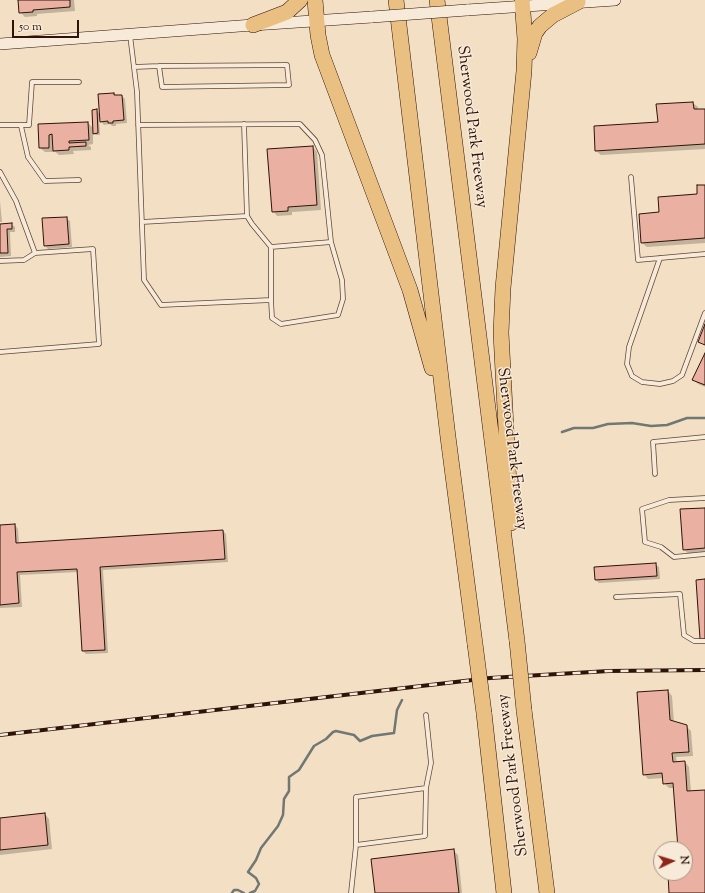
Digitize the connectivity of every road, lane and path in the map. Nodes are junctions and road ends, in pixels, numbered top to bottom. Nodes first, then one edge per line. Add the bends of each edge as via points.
1 (300, 0) edge
2 (315, 0) edge
3 (615, 0) edge
4 (578, 2) junction
5 (523, 3) edge
6 (438, 5) edge
7 (397, 6) edge
8 (316, 21) junction
9 (253, 25) junction
10 (130, 34) junction
11 (0, 44) edge
12 (159, 66) junction
13 (134, 67) junction
14 (524, 72) junction
15 (79, 82) dead end
16 (244, 124) junction
17 (138, 125) junction
18 (0, 126) edge
19 (21, 126) junction
20 (0, 172) edge
21 (631, 177) dead end
22 (79, 180) dead end
23 (248, 216) junction
24 (142, 222) junction
25 (331, 242) junction
26 (271, 247) junction
27 (35, 253) junction
28 (705, 254) edge
29 (660, 258) junction
30 (0, 261) edge
31 (271, 300) junction
32 (705, 313) edge
33 (0, 352) edge
34 (448, 437) junction
35 (705, 437) edge
36 (655, 474) dead end
37 (705, 498) edge
38 (705, 554) edge
39 (616, 596) dead end
40 (513, 608) junction
41 (705, 642) edge
42 (426, 715) dead end
43 (426, 788) junction
44 (356, 845) junction
45 (351, 893) edge
46 (504, 893) edge
47 (547, 893) edge

1 - 9 highway via 287,12
2 - 8 highway
3 - 4 main road
4 - 5 main road
4 - 14 highway via 553,15 540,26 532,42
5 - 8 main road, bridge via 467,10
5 - 14 highway
6 - 40 highway, Sherwood Park Freeway
7 - 34 highway, Sherwood Park Freeway
8 - 9 main road
8 - 34 highway via 322,55 410,290
9 - 10 main road
10 - 11 main road
10 - 13 lane
12 - 12 lane via 287,65 289,85 162,87
12 - 13 lane
13 - 17 lane
14 - 40 highway via 503,288 501,334 512,528
15 - 19 lane via 32,82 29,125
16 - 17 lane
16 - 23 lane
16 - 25 lane via 300,124 315,140 322,155
17 - 24 lane
18 - 19 lane
19 - 22 lane via 28,157 45,181
20 - 27 lane via 16,201
21 - 29 lane via 638,260
23 - 24 lane
23 - 26 lane
24 - 31 lane via 144,280 161,305
25 - 26 lane
25 - 31 lane via 342,280 343,299 338,315 281,324 272,318
26 - 31 lane
27 - 30 lane via 24,260
27 - 33 lane via 93,249 99,344
28 - 29 lane
29 - 32 lane via 629,347 628,364 632,376 642,382 660,384 673,381 682,375
34 - 46 highway, Sherwood Park Freeway, bridge
35 - 36 lane via 653,442
37 - 38 lane via 669,500 642,509 645,542 660,547 674,557
39 - 41 lane via 680,594 684,635 694,641
40 - 47 highway, Sherwood Park Freeway, bridge
42 - 43 lane via 431,763
43 - 44 lane via 425,836
43 - 44 lane via 356,797
44 - 45 lane

